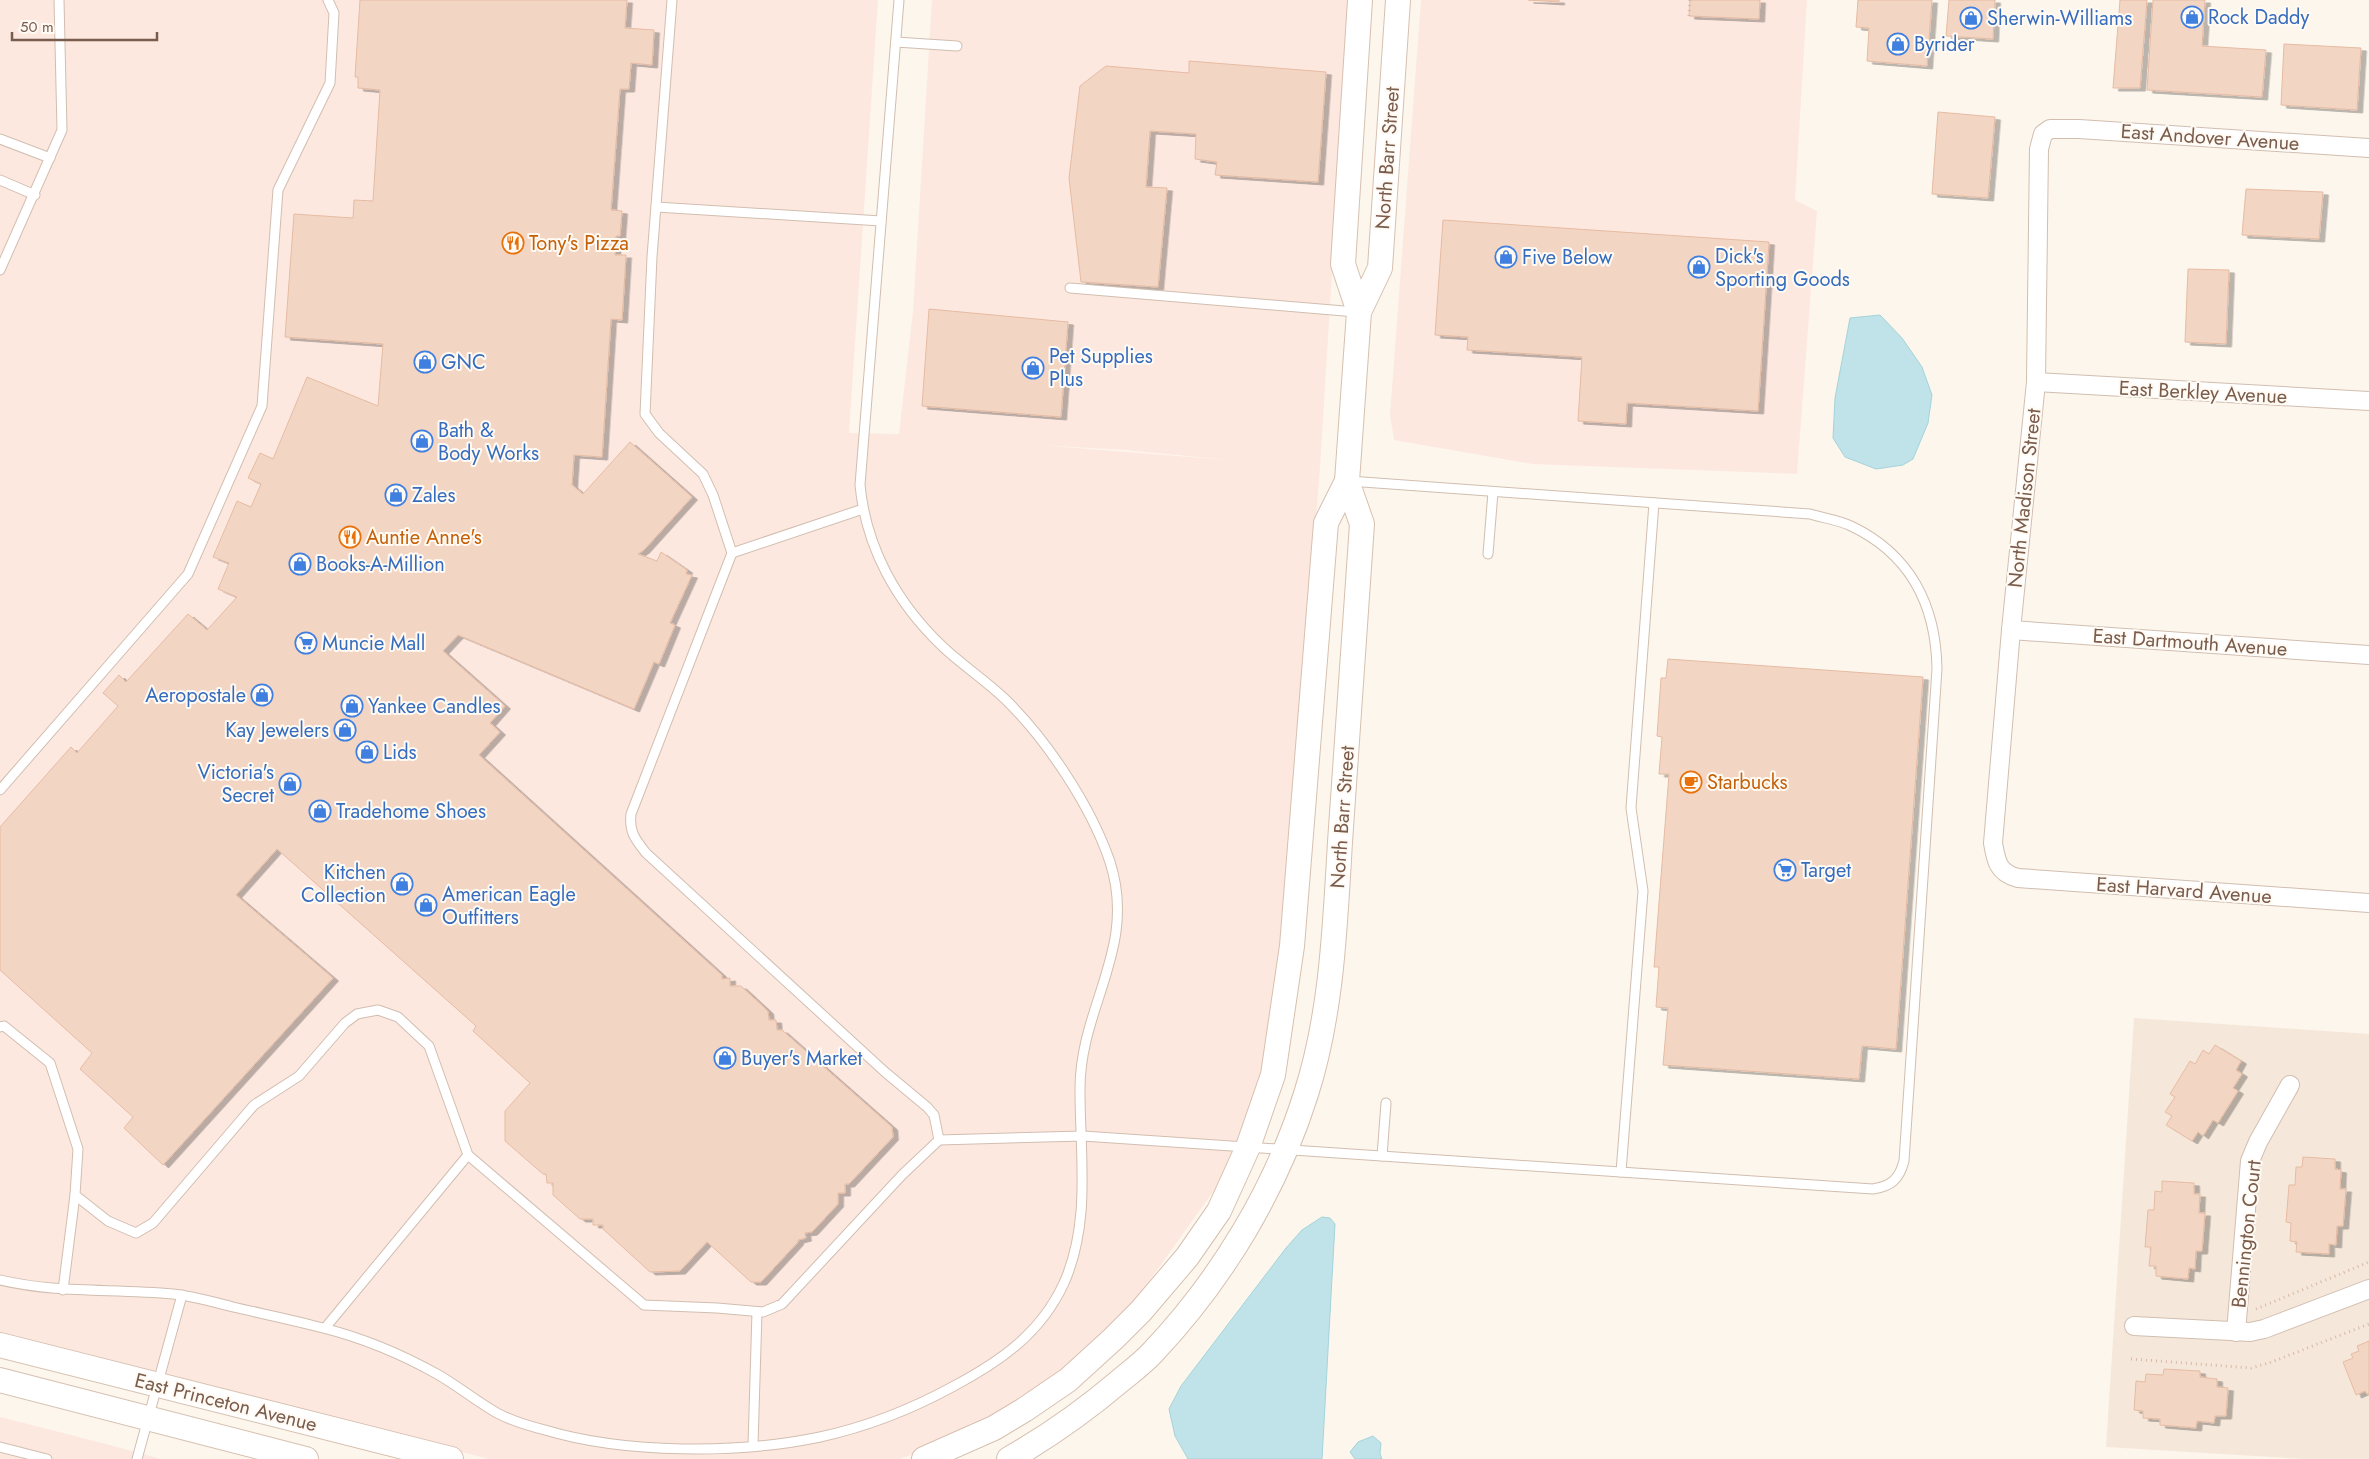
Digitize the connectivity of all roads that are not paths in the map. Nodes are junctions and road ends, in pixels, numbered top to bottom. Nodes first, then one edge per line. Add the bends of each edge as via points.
1 (60, 0) edge
2 (328, 0) edge
3 (672, 0) edge
4 (899, 0) edge
5 (1360, 0) edge
6 (1398, 0) edge
7 (896, 42) junction
8 (957, 46) dead end
9 (2050, 129) joint
10 (0, 139) edge
11 (2369, 148) edge
12 (50, 158) junction
13 (0, 180) edge
14 (35, 194) junction
15 (656, 207) junction
16 (881, 220) junction
17 (0, 270) edge
18 (1070, 288) dead end
19 (1359, 312) junction
20 (2036, 382) junction
21 (2369, 401) edge
22 (1347, 481) junction
23 (1493, 492) junction
24 (1654, 503) junction
25 (863, 509) junction
26 (732, 553) junction
27 (1488, 554) dead end
28 (2010, 630) junction
29 (2369, 655) edge
30 (0, 790) edge
31 (2001, 870) joint
32 (2369, 903) edge
33 (0, 1027) edge
34 (2290, 1085) dead end
35 (1386, 1103) dead end
36 (1083, 1136) junction
37 (939, 1140) junction
38 (1248, 1147) junction
39 (1285, 1150) junction
40 (468, 1155) junction
41 (1382, 1156) junction
42 (1621, 1172) junction
43 (75, 1195) junction
44 (0, 1280) edge
45 (2369, 1289) edge
46 (63, 1290) junction
47 (182, 1295) junction
48 (757, 1312) junction
49 (2134, 1326) dead end
50 (325, 1328) junction
51 (2236, 1332) junction
52 (0, 1345) edge
53 (0, 1380) edge
54 (156, 1384) junction
55 (148, 1418) junction
56 (753, 1445) junction
57 (0, 1447) edge
58 (47, 1459) edge
59 (137, 1459) edge
60 (306, 1459) edge
61 (452, 1459) edge
62 (924, 1459) edge
63 (1009, 1459) edge

1 - 12 lane via 62,130
2 - 30 lane via 334,13 330,83 278,190 262,406 188,574
3 - 15 lane
4 - 7 lane
5 - 19 street, North Barr Street via 1343,264
6 - 19 street, North Barr Street via 1380,268
7 - 8 lane
7 - 16 lane
9 - 11 street, East Andover Avenue
9 - 20 street, North Madison Street via 2043,134 2040,149
10 - 12 lane
12 - 14 lane
13 - 14 lane
14 - 17 lane
15 - 16 lane
15 - 26 lane via 645,414 703,474
16 - 25 lane via 860,485
18 - 19 lane
19 - 22 street, North Barr Street
20 - 21 street, East Berkley Avenue
20 - 28 street, North Madison Street
22 - 23 lane
22 - 38 street, North Barr Street via 1326,523 1292,946 1280,1040 1273,1075
22 - 39 street, North Barr Street via 1362,524 1333,953 1320,1041 1307,1093
23 - 24 lane
23 - 27 lane
24 - 42 lane via 1631,808 1643,891
24 - 42 lane via 1810,514 1850,525 1874,539 1901,563 1919,586 1932,622 1937,669 1901,1172 1886,1187 1873,1189
25 - 26 lane
25 - 36 lane via 875,548 905,605 945,649 1005,699 1037,736 1090,818 1111,866 1119,917 1111,961 1081,1056
26 - 37 lane via 631,814 630,827 646,853 927,1107 934,1115
28 - 29 street, East Dartmouth Avenue
28 - 31 street, North Madison Street via 1993,843 1996,863
31 - 32 street, East Harvard Avenue via 2018,878
33 - 43 lane via 4,1026 50,1064 78,1149
34 - 51 street, Bennington Court via 2250,1161
35 - 41 lane
36 - 37 lane
36 - 38 lane
36 - 56 lane via 1082,1219 1070,1266 1049,1309 1035,1330 1017,1347 933,1398 881,1420 822,1437
37 - 48 lane via 902,1175 782,1304
38 - 39 lane
38 - 62 street via 1219,1211 1187,1257 1113,1339 1068,1380 1024,1410 994,1428
39 - 41 lane
39 - 63 street via 1250,1225 1214,1278 1153,1352 1096,1402
40 - 43 lane via 429,1046 398,1017 378,1010 357,1014 345,1023 299,1076 254,1105 154,1224 136,1233 108,1221
40 - 48 lane via 644,1305
40 - 50 lane
41 - 42 lane
43 - 46 lane
44 - 46 lane
45 - 51 street via 2264,1329
46 - 47 lane via 131,1290
47 - 50 lane
47 - 54 lane
48 - 56 lane
49 - 51 street
50 - 56 lane via 392,1350 440,1375 503,1416 548,1432 633,1446 701,1448
52 - 54 street, East Princeton Avenue
53 - 55 street, East Princeton Avenue
54 - 55 lane
54 - 61 street, East Princeton Avenue
55 - 59 lane
55 - 60 street, East Princeton Avenue
57 - 58 lane

